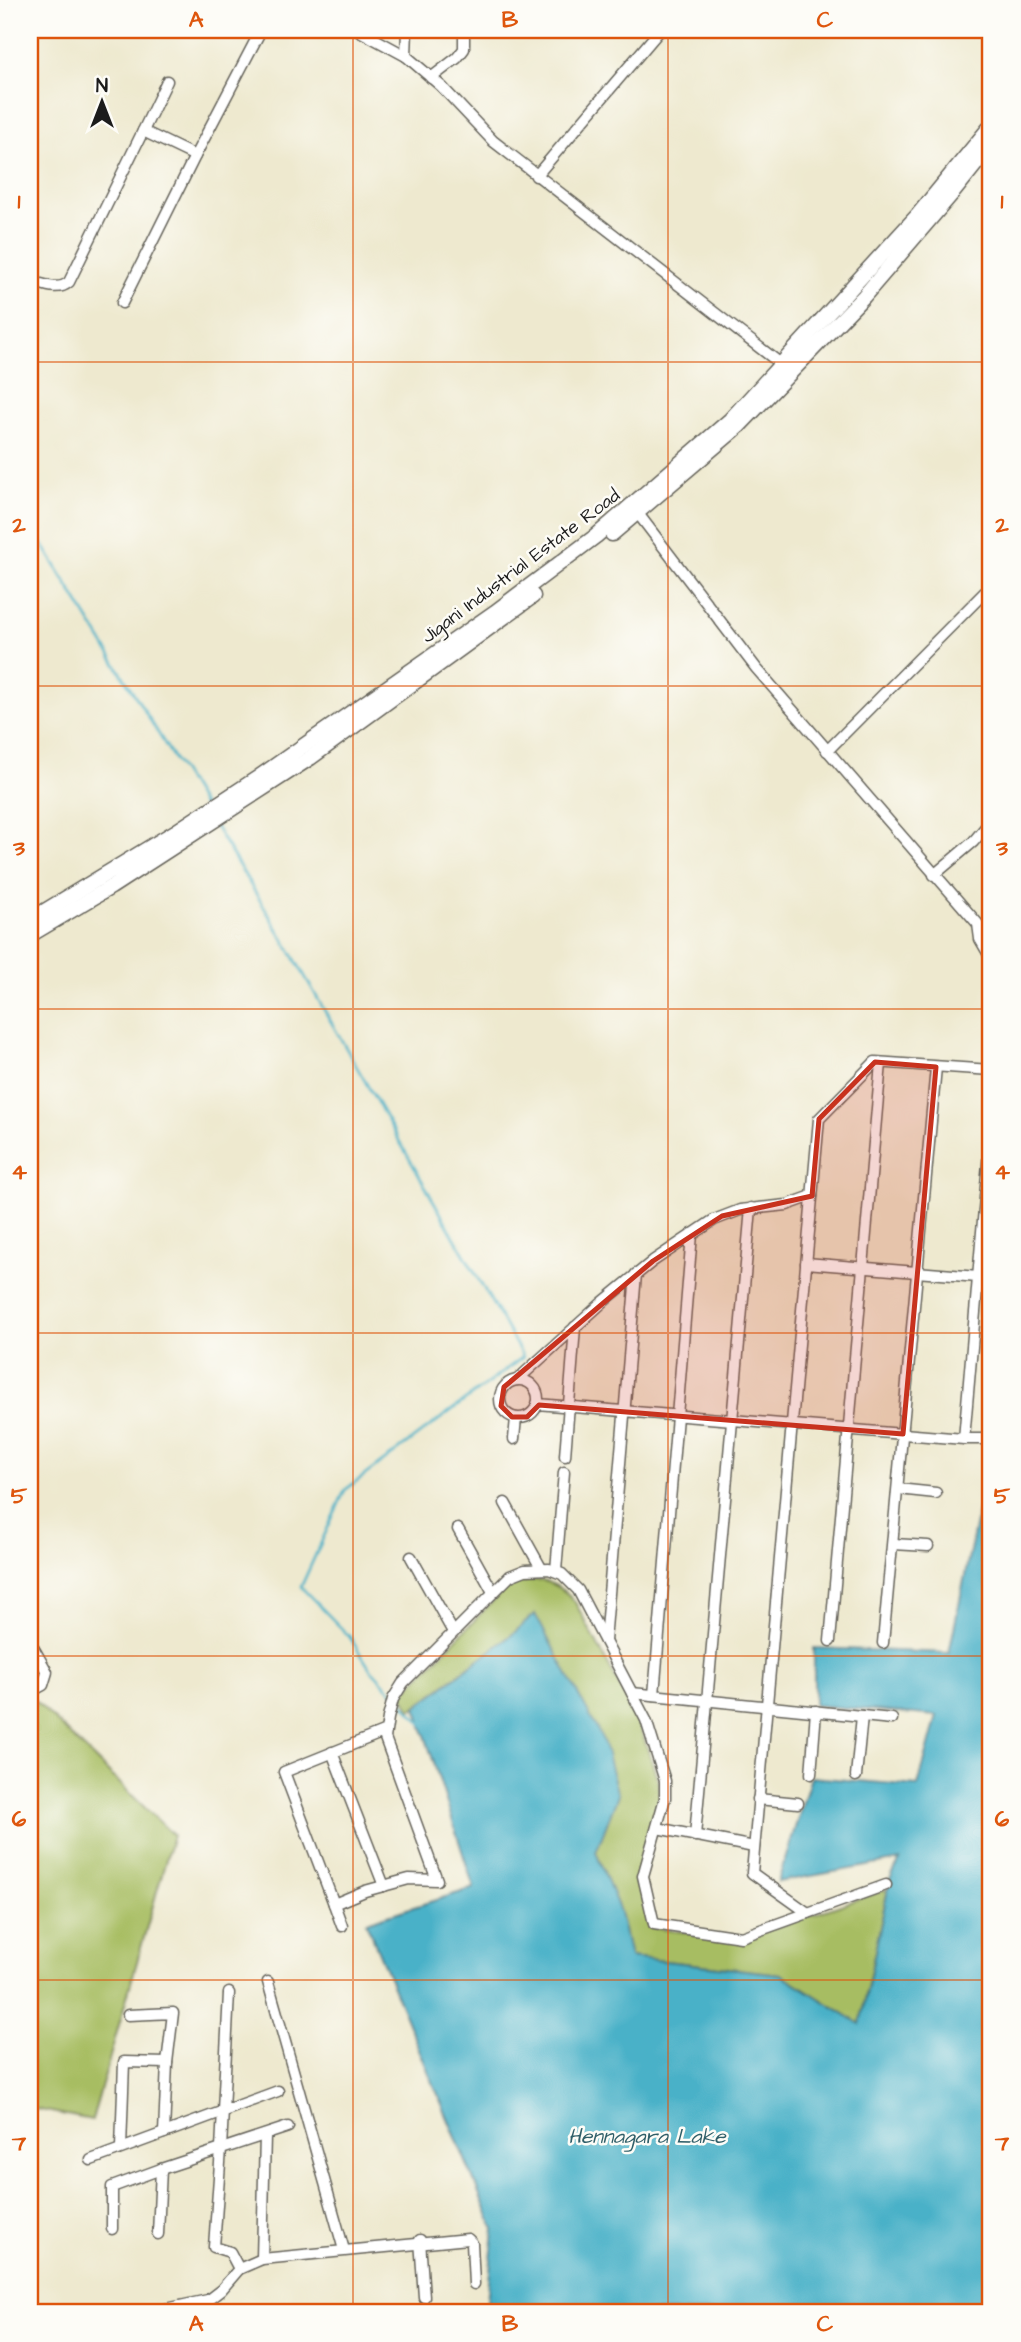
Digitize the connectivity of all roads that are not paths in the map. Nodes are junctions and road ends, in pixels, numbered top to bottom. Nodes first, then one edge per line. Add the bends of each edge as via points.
1 (261, 30) edge
2 (358, 30) edge
3 (407, 30) edge
4 (464, 30) edge
5 (660, 30) edge
6 (407, 56) junction
7 (431, 78) junction
8 (167, 81) dead end
9 (991, 126) edge
10 (143, 131) junction
11 (991, 145) edge
12 (195, 156) junction
13 (536, 176) junction
14 (30, 281) edge
15 (122, 303) dead end
16 (786, 368) junction
17 (634, 509) junction
18 (991, 586) edge
19 (827, 751) junction
20 (209, 816) junction
21 (991, 821) edge
22 (934, 876) junction
23 (30, 920) edge
24 (30, 935) edge
25 (991, 958) edge
26 (881, 1063) junction
27 (936, 1067) junction
28 (991, 1070) edge
29 (991, 1128) edge
30 (989, 1170) edge
31 (812, 1196) junction
32 (751, 1208) junction
33 (692, 1234) junction
34 (806, 1263) junction
35 (863, 1268) junction
36 (918, 1272) junction
37 (636, 1274) junction
38 (978, 1278) junction
39 (575, 1327) junction
40 (517, 1380) junction
41 (537, 1404) junction
42 (569, 1407) junction
43 (625, 1411) junction
44 (677, 1416) junction
45 (516, 1418) junction
46 (791, 1425) junction
47 (849, 1429) junction
48 (903, 1434) junction
49 (514, 1439) dead end
50 (964, 1439) junction
51 (991, 1439) edge
52 (565, 1456) dead end
53 (564, 1472) dead end
54 (898, 1489) junction
55 (936, 1493) dead end
56 (505, 1503) dead end
57 (458, 1529) dead end
58 (892, 1544) junction
59 (928, 1546) dead end
60 (411, 1557) dead end
61 (541, 1568) junction
62 (556, 1571) junction
63 (493, 1592) junction
64 (453, 1632) junction
65 (830, 1641) dead end
66 (30, 1642) edge
67 (605, 1642) junction
68 (883, 1643) dead end
69 (30, 1692) edge
70 (632, 1693) junction
71 (654, 1695) junction
72 (707, 1700) junction
73 (766, 1706) junction
74 (816, 1711) junction
75 (862, 1716) junction
76 (892, 1719) dead end
77 (386, 1731) junction
78 (332, 1752) junction
79 (811, 1774) dead end
80 (856, 1776) dead end
81 (758, 1799) junction
82 (798, 1803) dead end
83 (657, 1828) junction
84 (695, 1836) junction
85 (754, 1847) junction
86 (886, 1885) dead end
87 (384, 1886) junction
88 (334, 1903) junction
89 (808, 1913) dead end
90 (342, 1926) dead end
91 (268, 1982) dead end
92 (229, 1993) dead end
93 (128, 2015) dead end
94 (167, 2063) junction
95 (278, 2091) dead end
96 (223, 2112) junction
97 (288, 2127) dead end
98 (164, 2133) junction
99 (265, 2135) junction
100 (121, 2148) junction
101 (221, 2149) junction
102 (91, 2160) dead end
103 (161, 2169) junction
104 (112, 2229) dead end
105 (158, 2234) dead end
106 (420, 2242) junction
107 (344, 2250) junction
108 (262, 2259) junction
109 (239, 2269) junction
110 (474, 2284) dead end
111 (424, 2297) dead end
112 (209, 2306) edge
113 (185, 2309) edge
114 (152, 2312) edge

1 - 12 street
2 - 6 street
3 - 6 street
4 - 7 street via 464,50
5 - 13 street
6 - 7 street
7 - 13 street via 493,141
8 - 10 street
9 - 16 main road, Jigani Industrial Estate Road
10 - 12 street
10 - 14 street via 69,282 55,287
11 - 16 main road, Jigani Industrial Estate Road via 864,296
12 - 15 street
13 - 16 street
16 - 17 main road, Jigani Industrial Estate Road
17 - 19 street via 756,668
17 - 20 main road, Jigani Industrial Estate Road
18 - 19 street
19 - 22 street
20 - 23 main road, Jigani Industrial Estate Road
20 - 24 main road, Jigani Industrial Estate Road via 111,887
21 - 22 street
22 - 25 street via 978,924
26 - 27 street
26 - 31 street via 875,1062 818,1119
26 - 35 street
27 - 28 street
27 - 36 street
29 - 30 street
30 - 38 street
31 - 32 street via 787,1205
31 - 34 street
32 - 33 street via 722,1216
32 - 72 street
33 - 37 street
33 - 44 street
34 - 35 street
34 - 46 street
35 - 36 street
35 - 47 street
36 - 38 street
36 - 48 street
37 - 39 street
37 - 43 street
38 - 50 street
39 - 40 street
39 - 42 street
40 - 41 street via 534,1387
40 - 45 street via 504,1387 500,1401 507,1414
41 - 42 street
41 - 45 street via 527,1417
42 - 43 street
42 - 52 street
43 - 44 street
43 - 67 street
44 - 46 street
44 - 71 street
45 - 49 street
46 - 47 street
46 - 73 street
47 - 48 street
47 - 65 street
48 - 50 street
48 - 54 street
50 - 51 street
53 - 62 street
54 - 55 street
54 - 58 street
56 - 61 street
57 - 63 street
58 - 59 street
58 - 68 street
60 - 64 street
61 - 62 street
61 - 63 street via 517,1572
62 - 67 street via 578,1590
63 - 64 street
64 - 77 street via 403,1683 390,1709
66 - 69 street via 47,1672 43,1685
67 - 70 street
70 - 71 street
70 - 83 street via 646,1720 666,1787
71 - 72 street
72 - 73 street
72 - 84 street
73 - 74 street
73 - 81 street
74 - 75 street
74 - 79 street
75 - 76 street
75 - 80 street
77 - 78 street
77 - 87 street via 437,1880 410,1879
78 - 87 street
78 - 88 street via 284,1772
81 - 82 street
81 - 85 street
83 - 84 street
83 - 86 street via 643,1876 654,1924 741,1937
84 - 85 street
85 - 89 street via 752,1872
87 - 88 street
88 - 90 street
91 - 107 street
92 - 96 street
93 - 94 street via 173,2012
94 - 98 street
94 - 100 street via 124,2062
95 - 96 street
96 - 98 street
96 - 101 street
97 - 99 street
98 - 100 street
99 - 101 street
99 - 108 street
100 - 102 street
101 - 103 street
101 - 109 street via 214,2247 230,2252
103 - 104 street via 112,2187
103 - 105 street
106 - 107 street
106 - 110 street via 471,2241
106 - 111 street
107 - 108 street
108 - 109 street
109 - 112 street
112 - 113 street
113 - 114 street

